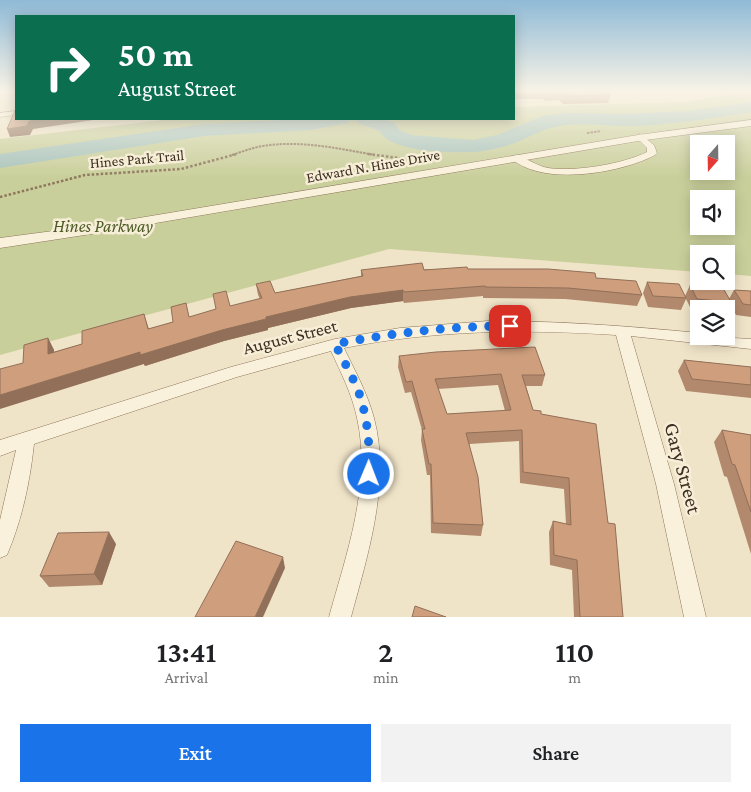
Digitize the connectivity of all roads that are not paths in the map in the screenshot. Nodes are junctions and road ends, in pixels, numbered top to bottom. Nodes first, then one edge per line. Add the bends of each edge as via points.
1 (751, 123) edge
2 (640, 137) junction
3 (516, 158) junction
4 (0, 243) edge
5 (622, 332) junction
6 (335, 344) junction
7 (751, 344) edge
8 (26, 440) junction
9 (0, 448) edge
10 (0, 548) edge
11 (340, 617) edge
12 (695, 617) edge

1 - 2 street, Edward N. Hines Drive
2 - 3 street, Edward N. Hines Drive
2 - 3 street via 651,147 652,153 645,158 608,166 548,171
3 - 4 street, Edward N. Hines Drive
5 - 6 street, August Street via 544,326 477,326 401,332
5 - 7 street, August Street
5 - 12 street, Gary Street via 665,484
6 - 8 street, August Street via 246,368
6 - 11 street via 358,392 368,432 370,458 367,506
8 - 9 street, August Street
8 - 10 street via 18,494

